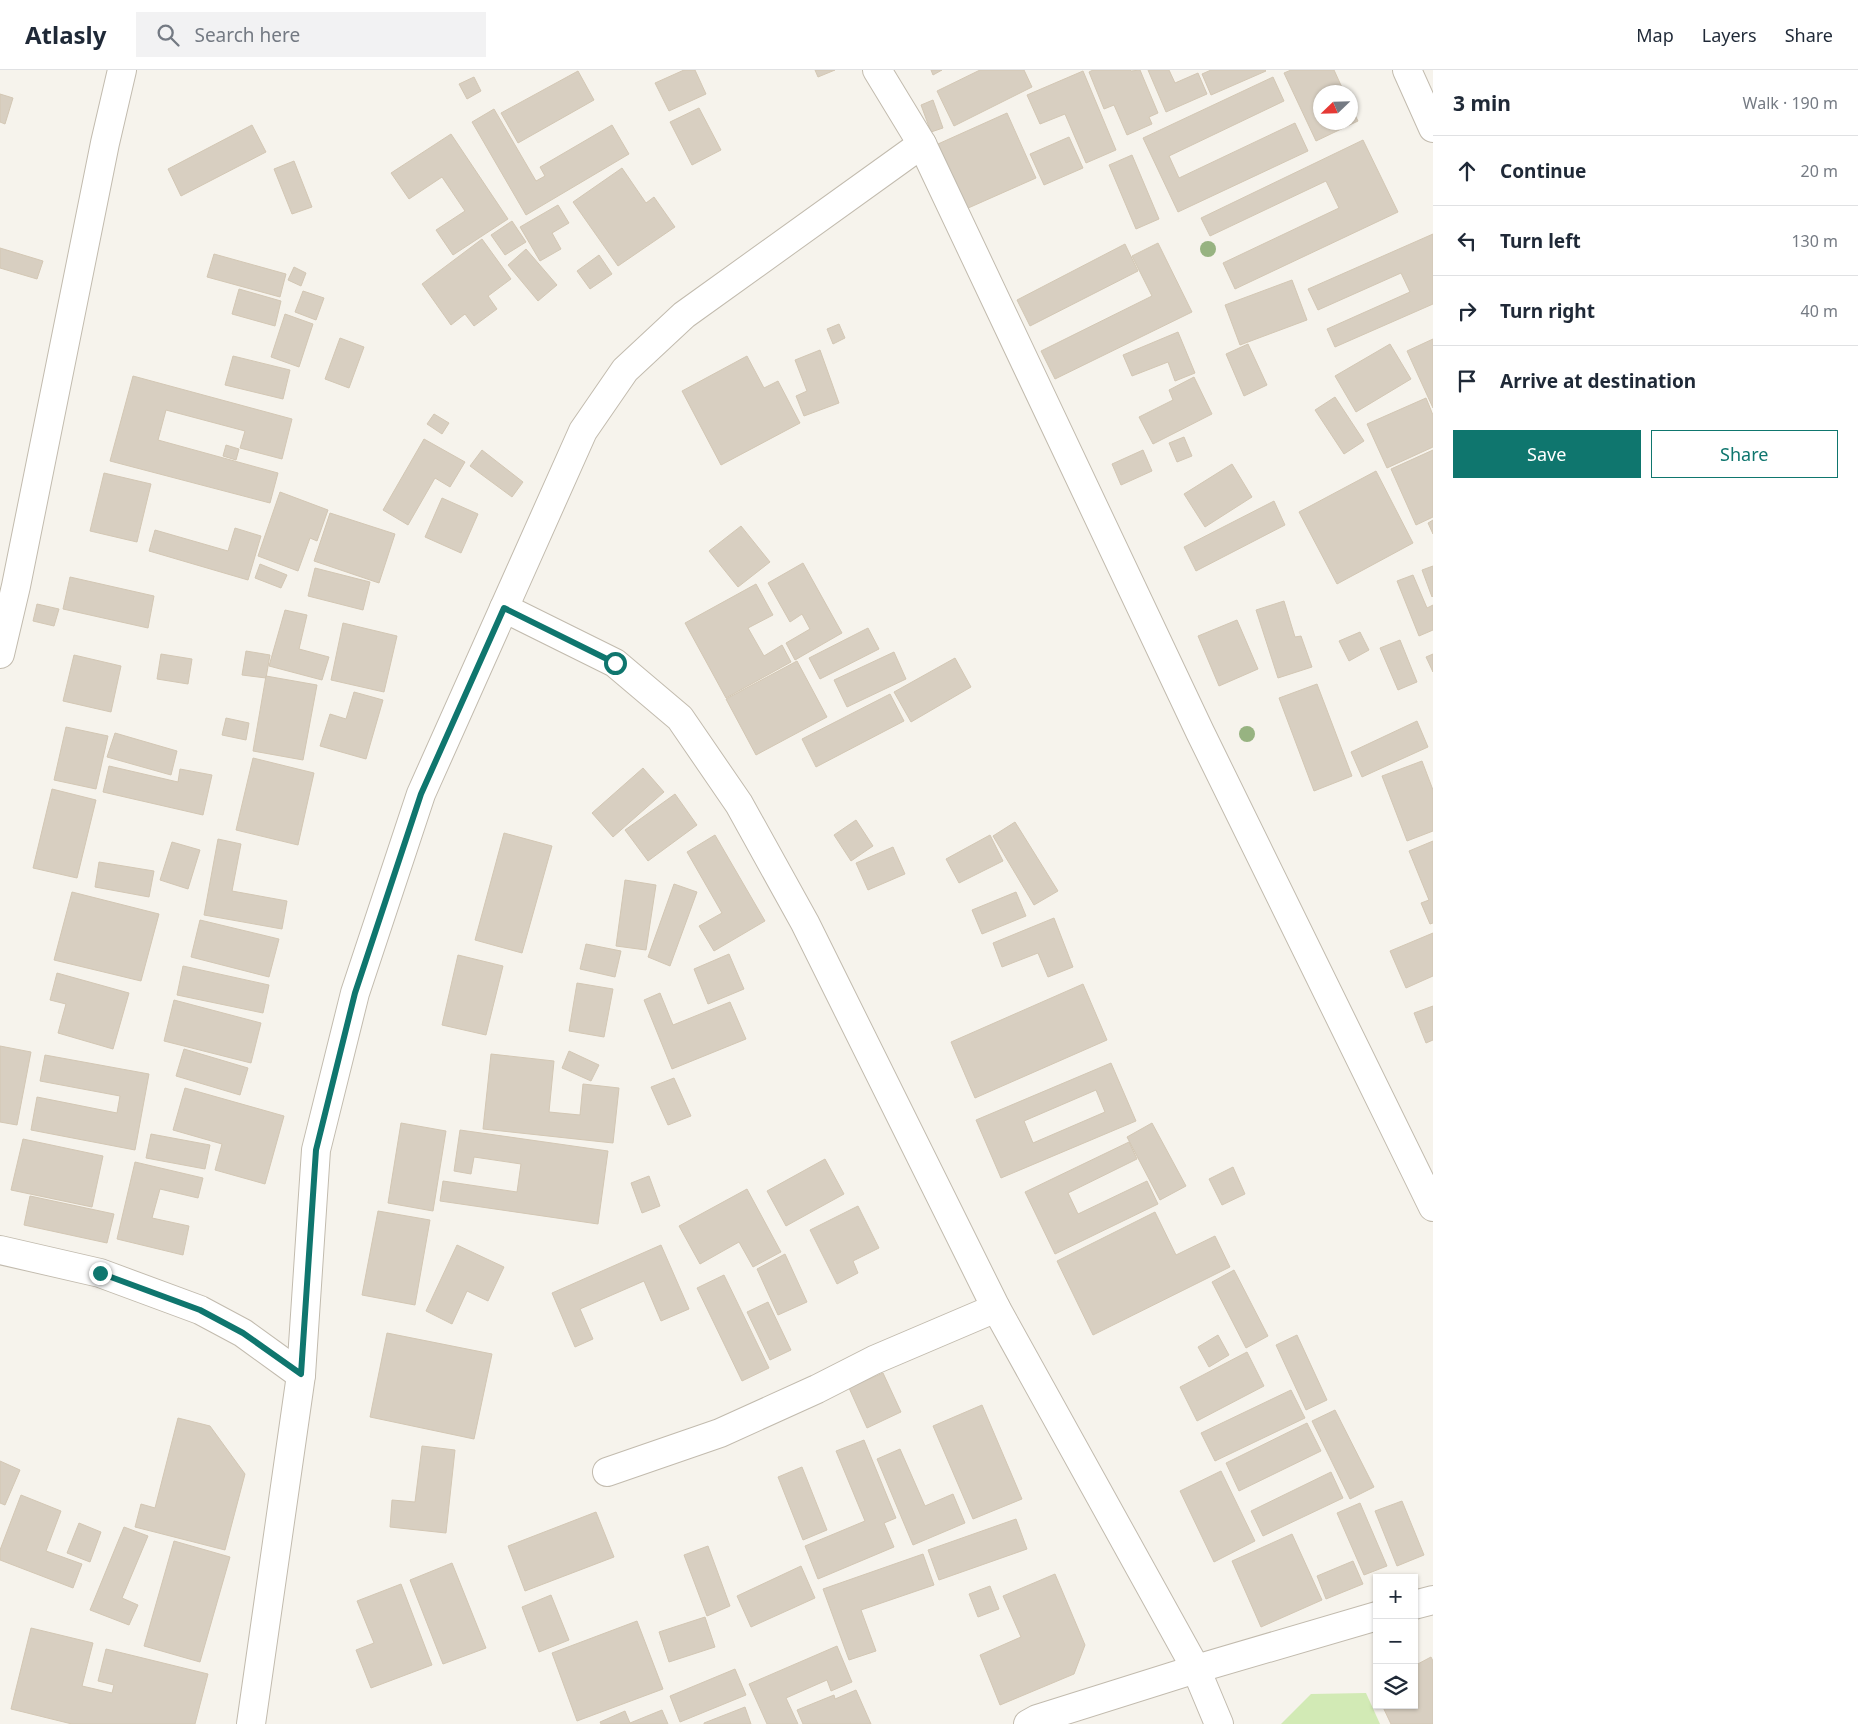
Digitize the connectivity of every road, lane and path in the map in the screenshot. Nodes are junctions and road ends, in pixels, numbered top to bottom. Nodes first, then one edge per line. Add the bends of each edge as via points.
1 (122, 70) edge
2 (877, 70) edge
3 (1407, 70) edge
4 (1433, 128) edge
5 (922, 144) junction
6 (504, 608) junction
7 (0, 654) edge
8 (1433, 1208) edge
9 (0, 1250) edge
10 (996, 1308) junction
11 (301, 1374) junction
12 (607, 1472) dead end
13 (1433, 1600) edge
14 (1418, 1604) edge
15 (1373, 1617) edge
16 (1196, 1668) junction
17 (251, 1724) edge
18 (1028, 1724) edge
19 (1219, 1724) edge

1 - 7 street
2 - 5 street
3 - 4 street
5 - 6 street via 684,315 625,370 583,431
5 - 8 street via 1200,732
6 - 10 street via 615,663 680,718 739,804 805,923
6 - 11 street via 421,794 355,993 316,1150
9 - 11 street via 100,1273 200,1310 243,1333
10 - 12 street via 874,1360 720,1433
10 - 16 street
11 - 17 street
13 - 14 street
15 - 16 street
16 - 18 street
16 - 19 street

